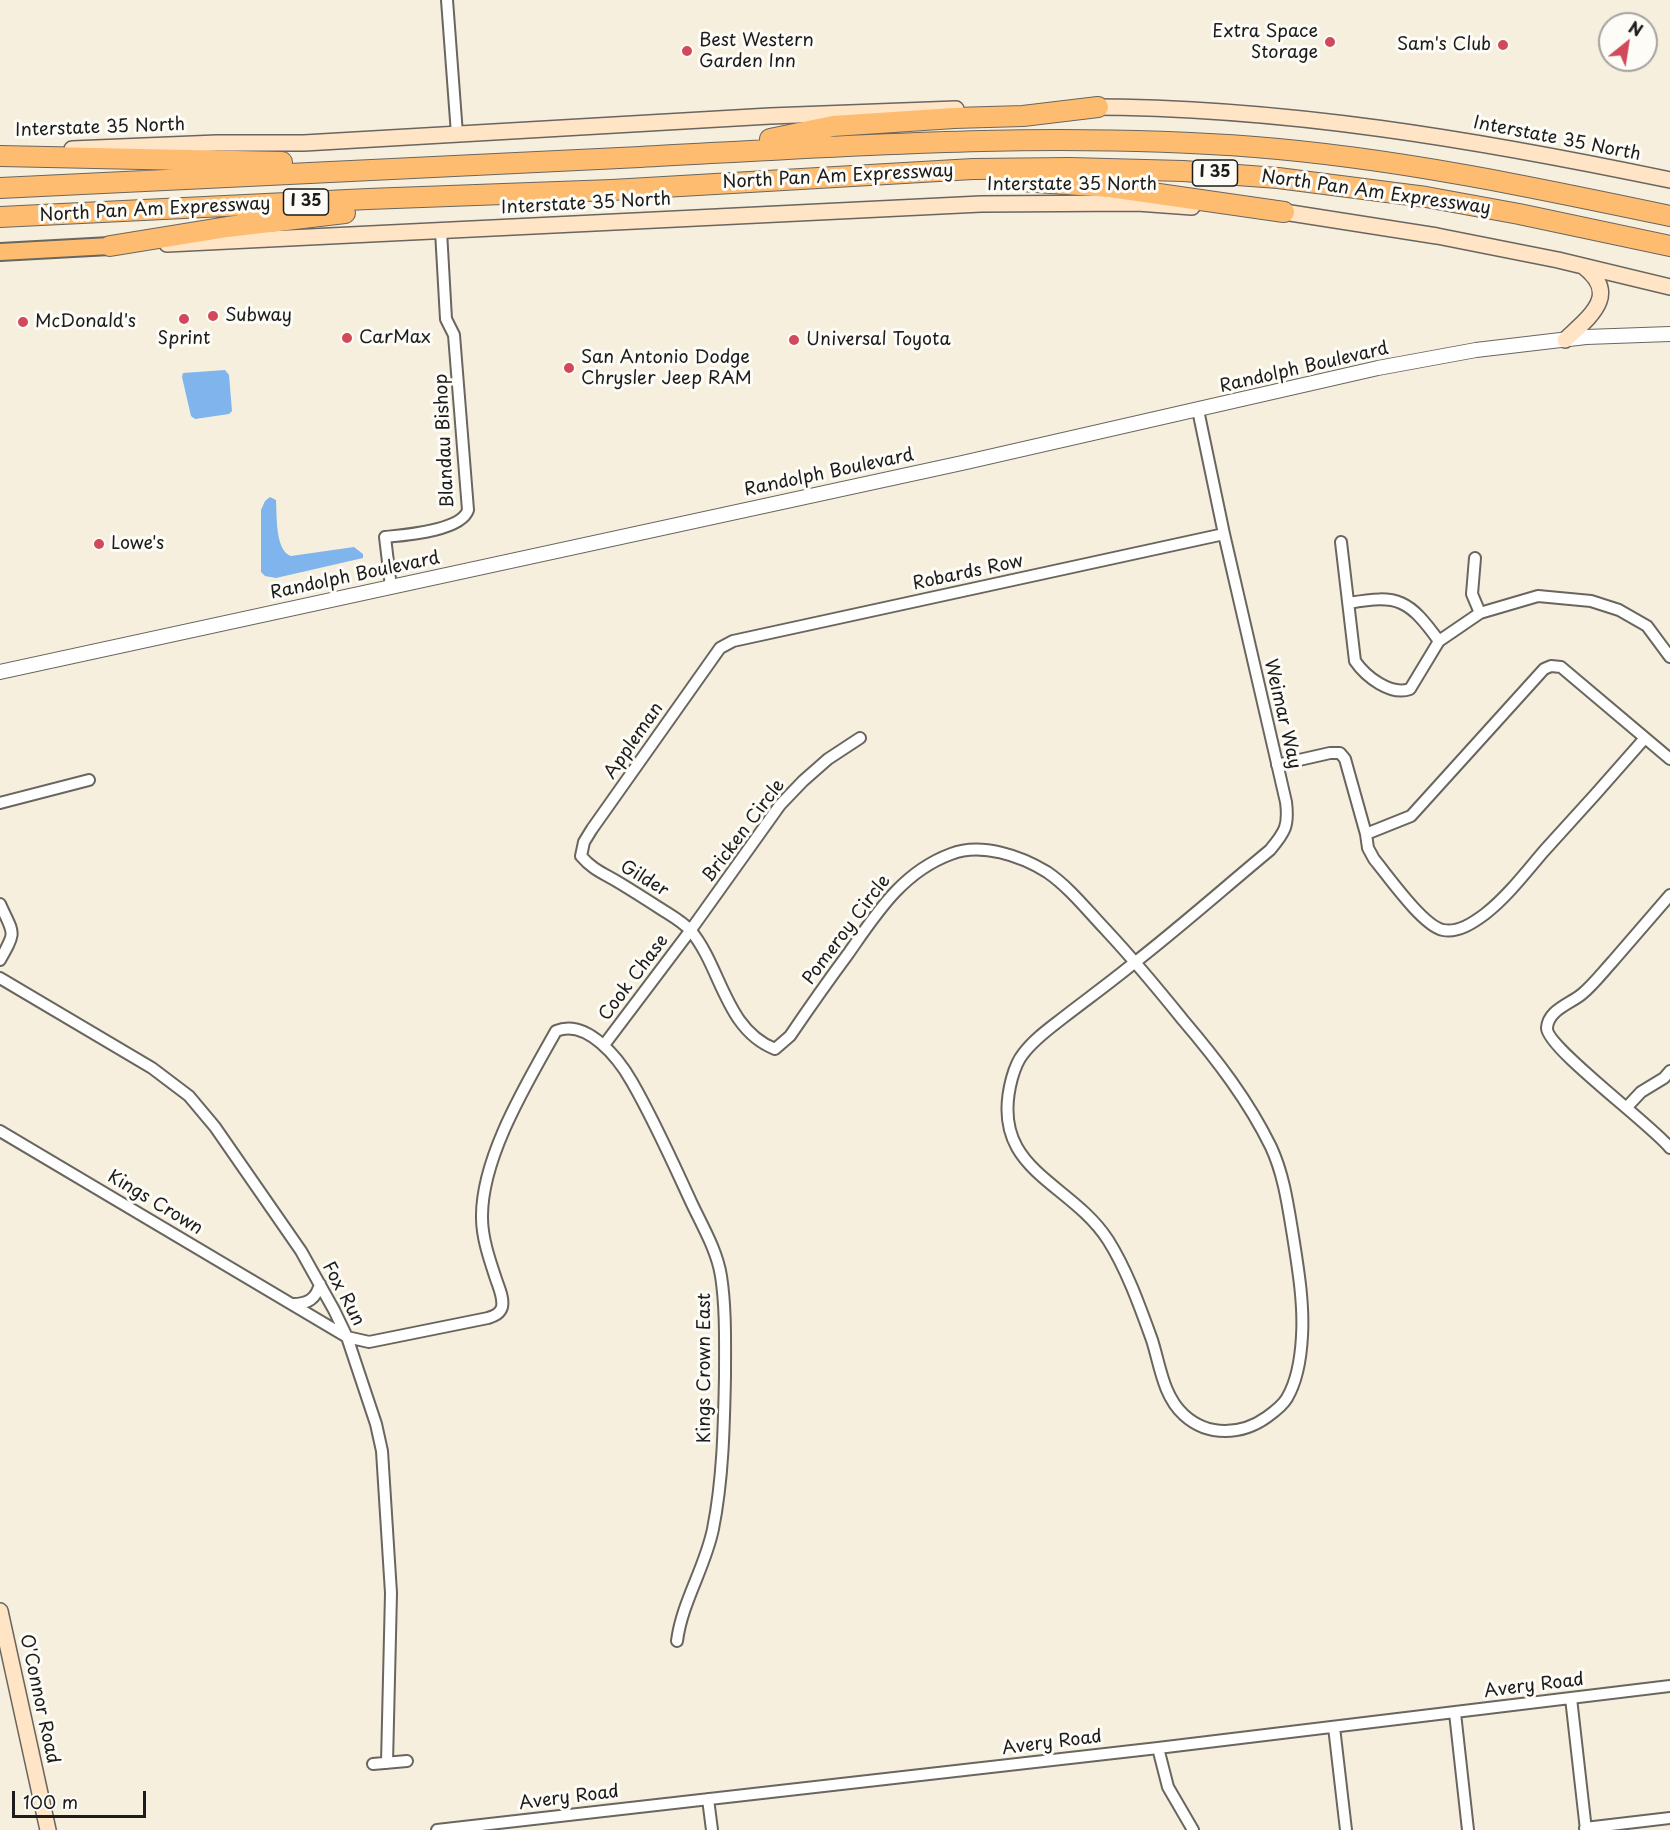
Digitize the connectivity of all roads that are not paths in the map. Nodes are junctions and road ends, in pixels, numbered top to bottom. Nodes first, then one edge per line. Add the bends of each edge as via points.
1 (447, 0) edge
2 (1098, 107) junction
3 (457, 134) junction
4 (0, 152) edge
5 (692, 154) junction
6 (0, 156) edge
7 (546, 162) junction
8 (1670, 180) edge
9 (754, 182) junction
10 (0, 188) edge
11 (612, 190) junction
12 (1284, 212) junction
13 (1670, 216) edge
14 (0, 218) edge
15 (441, 231) junction
16 (110, 246) junction
17 (1670, 246) edge
18 (0, 252) edge
19 (1583, 266) junction
20 (1670, 287) edge
21 (1670, 334) edge
22 (1564, 340) junction
23 (1198, 410) junction
24 (1224, 534) junction
25 (1341, 542) dead end
26 (1475, 558) dead end
27 (391, 587) junction
28 (1349, 603) junction
29 (1480, 613) junction
30 (1439, 641) junction
31 (1666, 643) edge
32 (720, 648) joint
33 (1670, 657) edge
34 (0, 672) edge
35 (860, 738) dead end
36 (1645, 738) junction
37 (1670, 759) edge
38 (1277, 765) junction
39 (89, 780) dead end
40 (0, 803) edge
41 (1366, 834) junction
42 (581, 856) joint
43 (1670, 895) edge
44 (0, 904) edge
45 (690, 931) junction
46 (0, 960) edge
47 (1136, 962) junction
48 (0, 978) edge
49 (604, 1044) junction
50 (775, 1049) joint
51 (1670, 1071) edge
52 (1627, 1107) junction
53 (0, 1131) edge
54 (1670, 1148) edge
55 (320, 1284) junction
56 (293, 1304) junction
57 (347, 1337) junction
58 (1272, 1413) joint
59 (0, 1611) edge
60 (677, 1641) dead end
61 (1670, 1686) edge
62 (1571, 1698) junction
63 (1455, 1713) junction
64 (1334, 1727) junction
65 (1158, 1748) junction
66 (407, 1761) dead end
67 (387, 1763) junction
68 (373, 1764) dead end
69 (708, 1799) junction
70 (1670, 1818) edge
71 (475, 1828) edge
72 (1586, 1829) edge
73 (48, 1830) edge
74 (437, 1830) edge
75 (712, 1830) edge
76 (1192, 1830) edge
77 (1346, 1830) edge
78 (1468, 1830) edge

1 - 3 street
2 - 3 main road, Interstate 35 North via 1012,106 770,116
2 - 5 highway via 1023,116 833,126
2 - 8 main road, Interstate 35 North via 1215,111 1388,129 1550,155
3 - 4 main road, Interstate 35 North
5 - 7 highway, North Pan Am Expressway / I 35
5 - 13 highway, North Pan Am Expressway / I 35 via 940,140 1107,139 1254,147 1427,167
6 - 7 highway via 279,162 386,157
7 - 10 highway, North Pan Am Expressway / I 35
9 - 11 highway, North Pan Am Expressway / I 35
9 - 12 highway via 902,185 1039,181
9 - 17 highway, North Pan Am Expressway / I 35 via 973,169 1183,171 1278,178 1426,197
11 - 14 highway, North Pan Am Expressway / I 35
11 - 16 highway via 474,206 304,217
12 - 15 main road, Interstate 35 North via 1137,203 981,204
12 - 19 main road, Interstate 35 North via 1437,236
15 - 16 main road, Interstate 35 North
15 - 27 street, Blandau Bishop via 446,318 453,335 468,510 456,524 385,537
16 - 18 main road, Interstate 35 North
19 - 20 main road, Interstate 35 North
19 - 22 main road via 1595,275 1601,291 1599,302
21 - 22 street, Randolph Boulevard
22 - 23 street, Randolph Boulevard via 1476,350 1378,368
23 - 24 street, Weimar Way
23 - 27 street, Randolph Boulevard
24 - 32 street, Robards Row via 744,638
24 - 38 street, Weimar Way
25 - 28 street
26 - 29 street via 1472,594
27 - 34 street, Randolph Boulevard
28 - 30 street via 1376,598 1393,600 1416,613
28 - 30 street via 1355,661 1364,674 1378,682 1402,692 1410,688
29 - 30 street
29 - 31 street via 1538,596 1591,601 1637,619
31 - 33 street
32 - 42 street, Appleman via 587,836
35 - 45 street, Bricken Circle via 828,759 780,805
36 - 37 street
36 - 41 street via 1561,667 1551,666 1544,669 1411,816
36 - 41 street via 1513,886 1486,913 1457,929 1445,931 1423,918 1374,859
38 - 41 street via 1340,753
38 - 47 street, Weimar Way via 1287,816 1283,835
39 - 40 street
42 - 45 street, Gilder via 593,869 682,922
43 - 52 street via 1583,994 1555,1011 1547,1026 1552,1041
44 - 46 street via 13,932
45 - 49 street, Cook Chase
45 - 50 street, Gilder via 706,952 728,1004 746,1030
47 - 50 street, Pomeroy Circle via 1042,869 1016,857 989,851 951,853 915,873 888,899 790,1036
47 - 58 street, Pomeroy Circle via 1224,1069 1249,1106 1277,1161 1297,1258 1302,1337 1287,1399
47 - 58 street, Weimar Way via 1040,1035 1022,1054 1010,1091 1008,1119 1013,1141 1033,1170 1077,1205 1109,1241 1139,1306 1166,1389 1184,1415 1210,1431 1220,1432 1249,1427
48 - 55 street, Fox Run via 152,1068 189,1096 301,1251
49 - 57 street, Kings Crown via 577,1029 566,1027 556,1031 507,1125 489,1170 482,1218 502,1298 499,1312 488,1318 369,1342
49 - 60 street, Kings Crown East via 652,1118 721,1275 726,1382 718,1504 707,1550 679,1623
51 - 52 street
52 - 54 street
53 - 56 street, Kings Crown
55 - 56 street via 308,1303
55 - 57 street, Fox Run
56 - 57 street, Kings Crown
57 - 67 street, Fox Run via 376,1424 384,1468 391,1593
59 - 73 main road, O'Connor Road
61 - 62 street, Avery Road
62 - 63 street, Avery Road
62 - 72 street
63 - 64 street, Avery Road
63 - 78 street
64 - 65 street, Avery Road
64 - 77 street
65 - 69 street, Avery Road
65 - 76 street via 1167,1787
66 - 67 street
67 - 68 street
69 - 71 street, Avery Road
69 - 75 street
70 - 72 street
71 - 74 street, Avery Road

